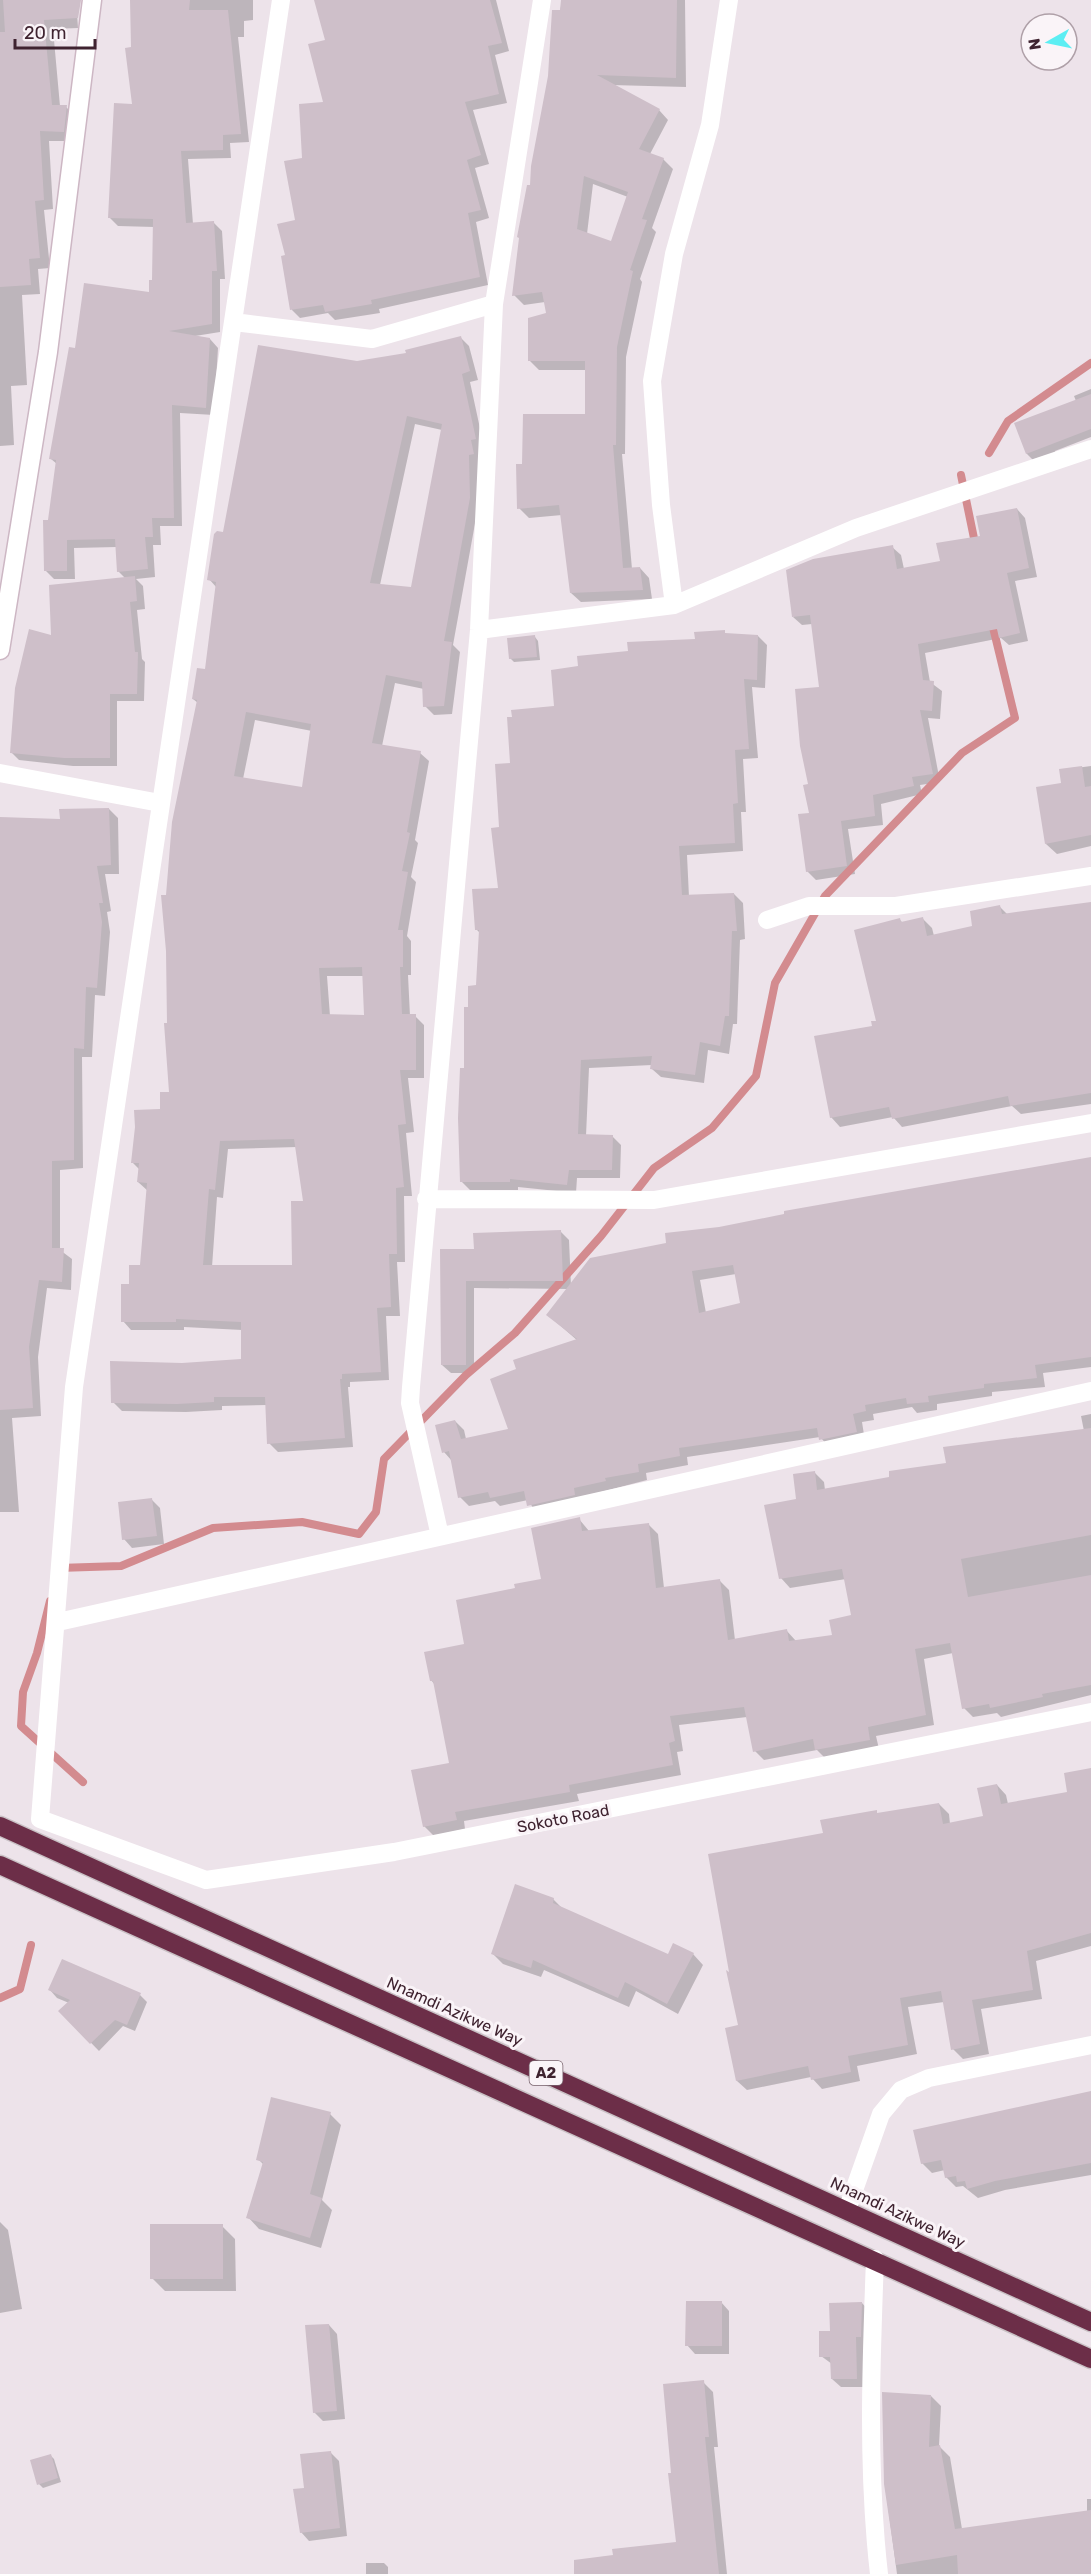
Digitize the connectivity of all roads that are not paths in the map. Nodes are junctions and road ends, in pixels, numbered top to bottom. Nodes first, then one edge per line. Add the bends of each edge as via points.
1 (92, 0) edge
2 (281, 0) edge
3 (542, 0) edge
4 (729, 0) edge
5 (494, 304) junction
6 (234, 322) junction
7 (1091, 449) edge
8 (674, 605) junction
9 (479, 630) junction
10 (1, 639) edge
11 (0, 773) edge
12 (160, 803) junction
13 (1091, 876) edge
14 (767, 920) dead end
15 (1091, 1123) edge
16 (426, 1199) junction
17 (1091, 1391) edge
18 (440, 1536) junction
19 (58, 1622) junction
20 (1091, 1712) edge
21 (0, 1826) edge
22 (0, 1865) edge
23 (1091, 2045) edge
24 (847, 2210) junction
25 (875, 2259) junction
26 (1091, 2322) edge
27 (1091, 2359) edge
28 (879, 2574) edge

1 - 10 street via 48,352
2 - 6 street
3 - 5 street
4 - 8 street via 710,125 674,254 652,381
5 - 6 street via 372,339
5 - 9 street
6 - 12 street
7 - 8 street via 856,528
8 - 9 street
9 - 16 street
11 - 12 street
12 - 19 street via 74,1387
13 - 14 street via 896,906 809,906
15 - 16 street via 654,1200
16 - 18 street via 410,1403
17 - 18 street
18 - 19 street
19 - 20 street, Sokoto Road via 40,1819 206,1881 394,1852
21 - 24 highway, Nnamdi Azikwe Way / A2
22 - 25 highway, A2
23 - 24 street via 929,2078 901,2090 881,2114
24 - 26 highway, Nnamdi Azikwe Way / A2
25 - 27 highway, A2
25 - 28 street via 872,2513

